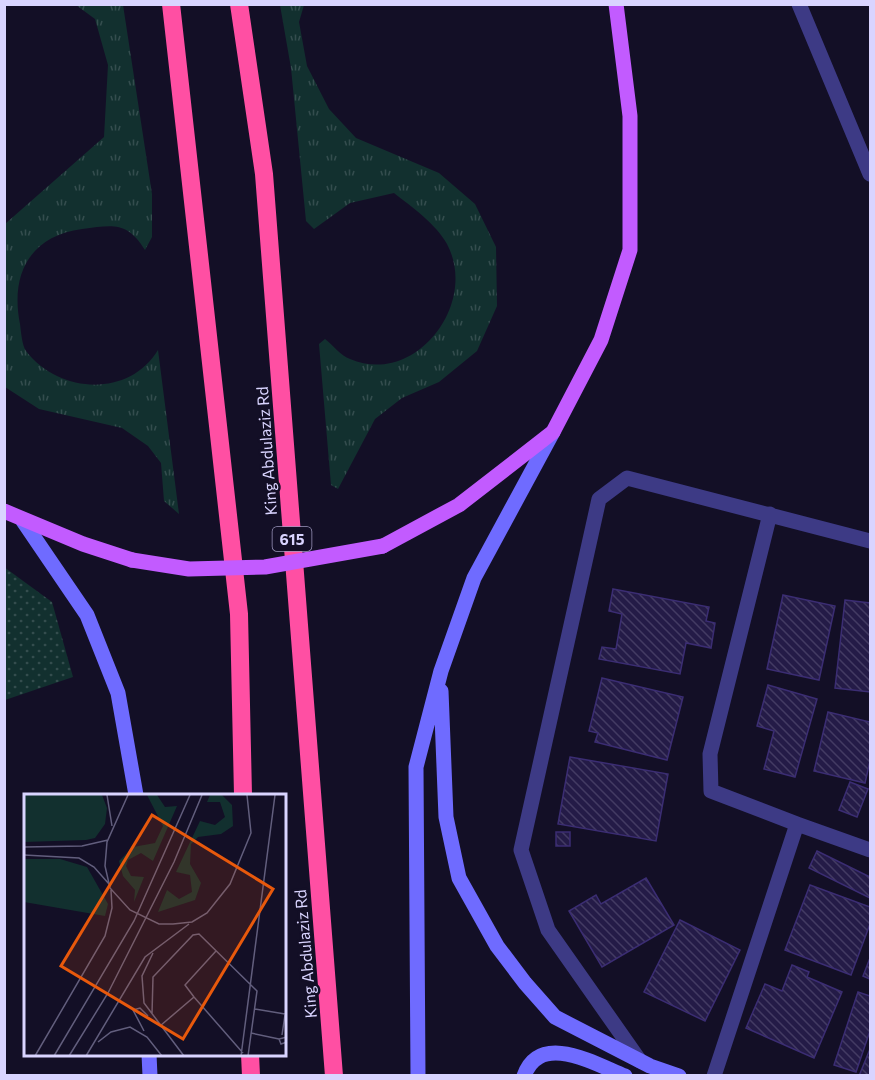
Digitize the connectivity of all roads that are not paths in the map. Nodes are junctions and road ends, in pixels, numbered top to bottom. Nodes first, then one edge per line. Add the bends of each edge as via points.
1 (171, 4) edge
2 (239, 4) edge
3 (616, 4) edge
4 (799, 4) edge
5 (870, 174) edge
6 (553, 432) junction
7 (4, 511) edge
8 (770, 514) junction
9 (23, 521) junction
10 (870, 541) edge
11 (441, 671) junction
12 (136, 794) edge
13 (243, 794) edge
14 (797, 824) junction
15 (870, 850) edge
16 (149, 1056) edge
17 (250, 1056) edge
18 (640, 1061) junction
19 (150, 1076) edge
20 (250, 1076) edge
21 (334, 1076) edge
22 (418, 1076) edge
23 (524, 1076) edge
24 (625, 1076) edge
25 (678, 1076) edge
26 (714, 1076) edge

1 - 13 highway via 239,614
2 - 21 highway, King Abdulaziz Rd / 615 via 264,174
3 - 6 main road via 630,116 630,250 601,340
4 - 5 street
6 - 9 main road, bridge via 459,505 383,546 265,567 189,569 132,560
6 - 11 main road via 474,578
7 - 9 main road
8 - 10 street
8 - 14 street via 710,754 711,791
8 - 18 street via 627,478 599,499 521,850 548,930
9 - 12 main road via 87,615 118,693
11 - 18 main road via 446,817 459,878 497,946 555,1017
11 - 22 main road via 416,767
14 - 15 street
14 - 26 street
16 - 19 main road
17 - 20 highway
18 - 25 main road
23 - 24 main road via 535,1058 546,1052 564,1052

